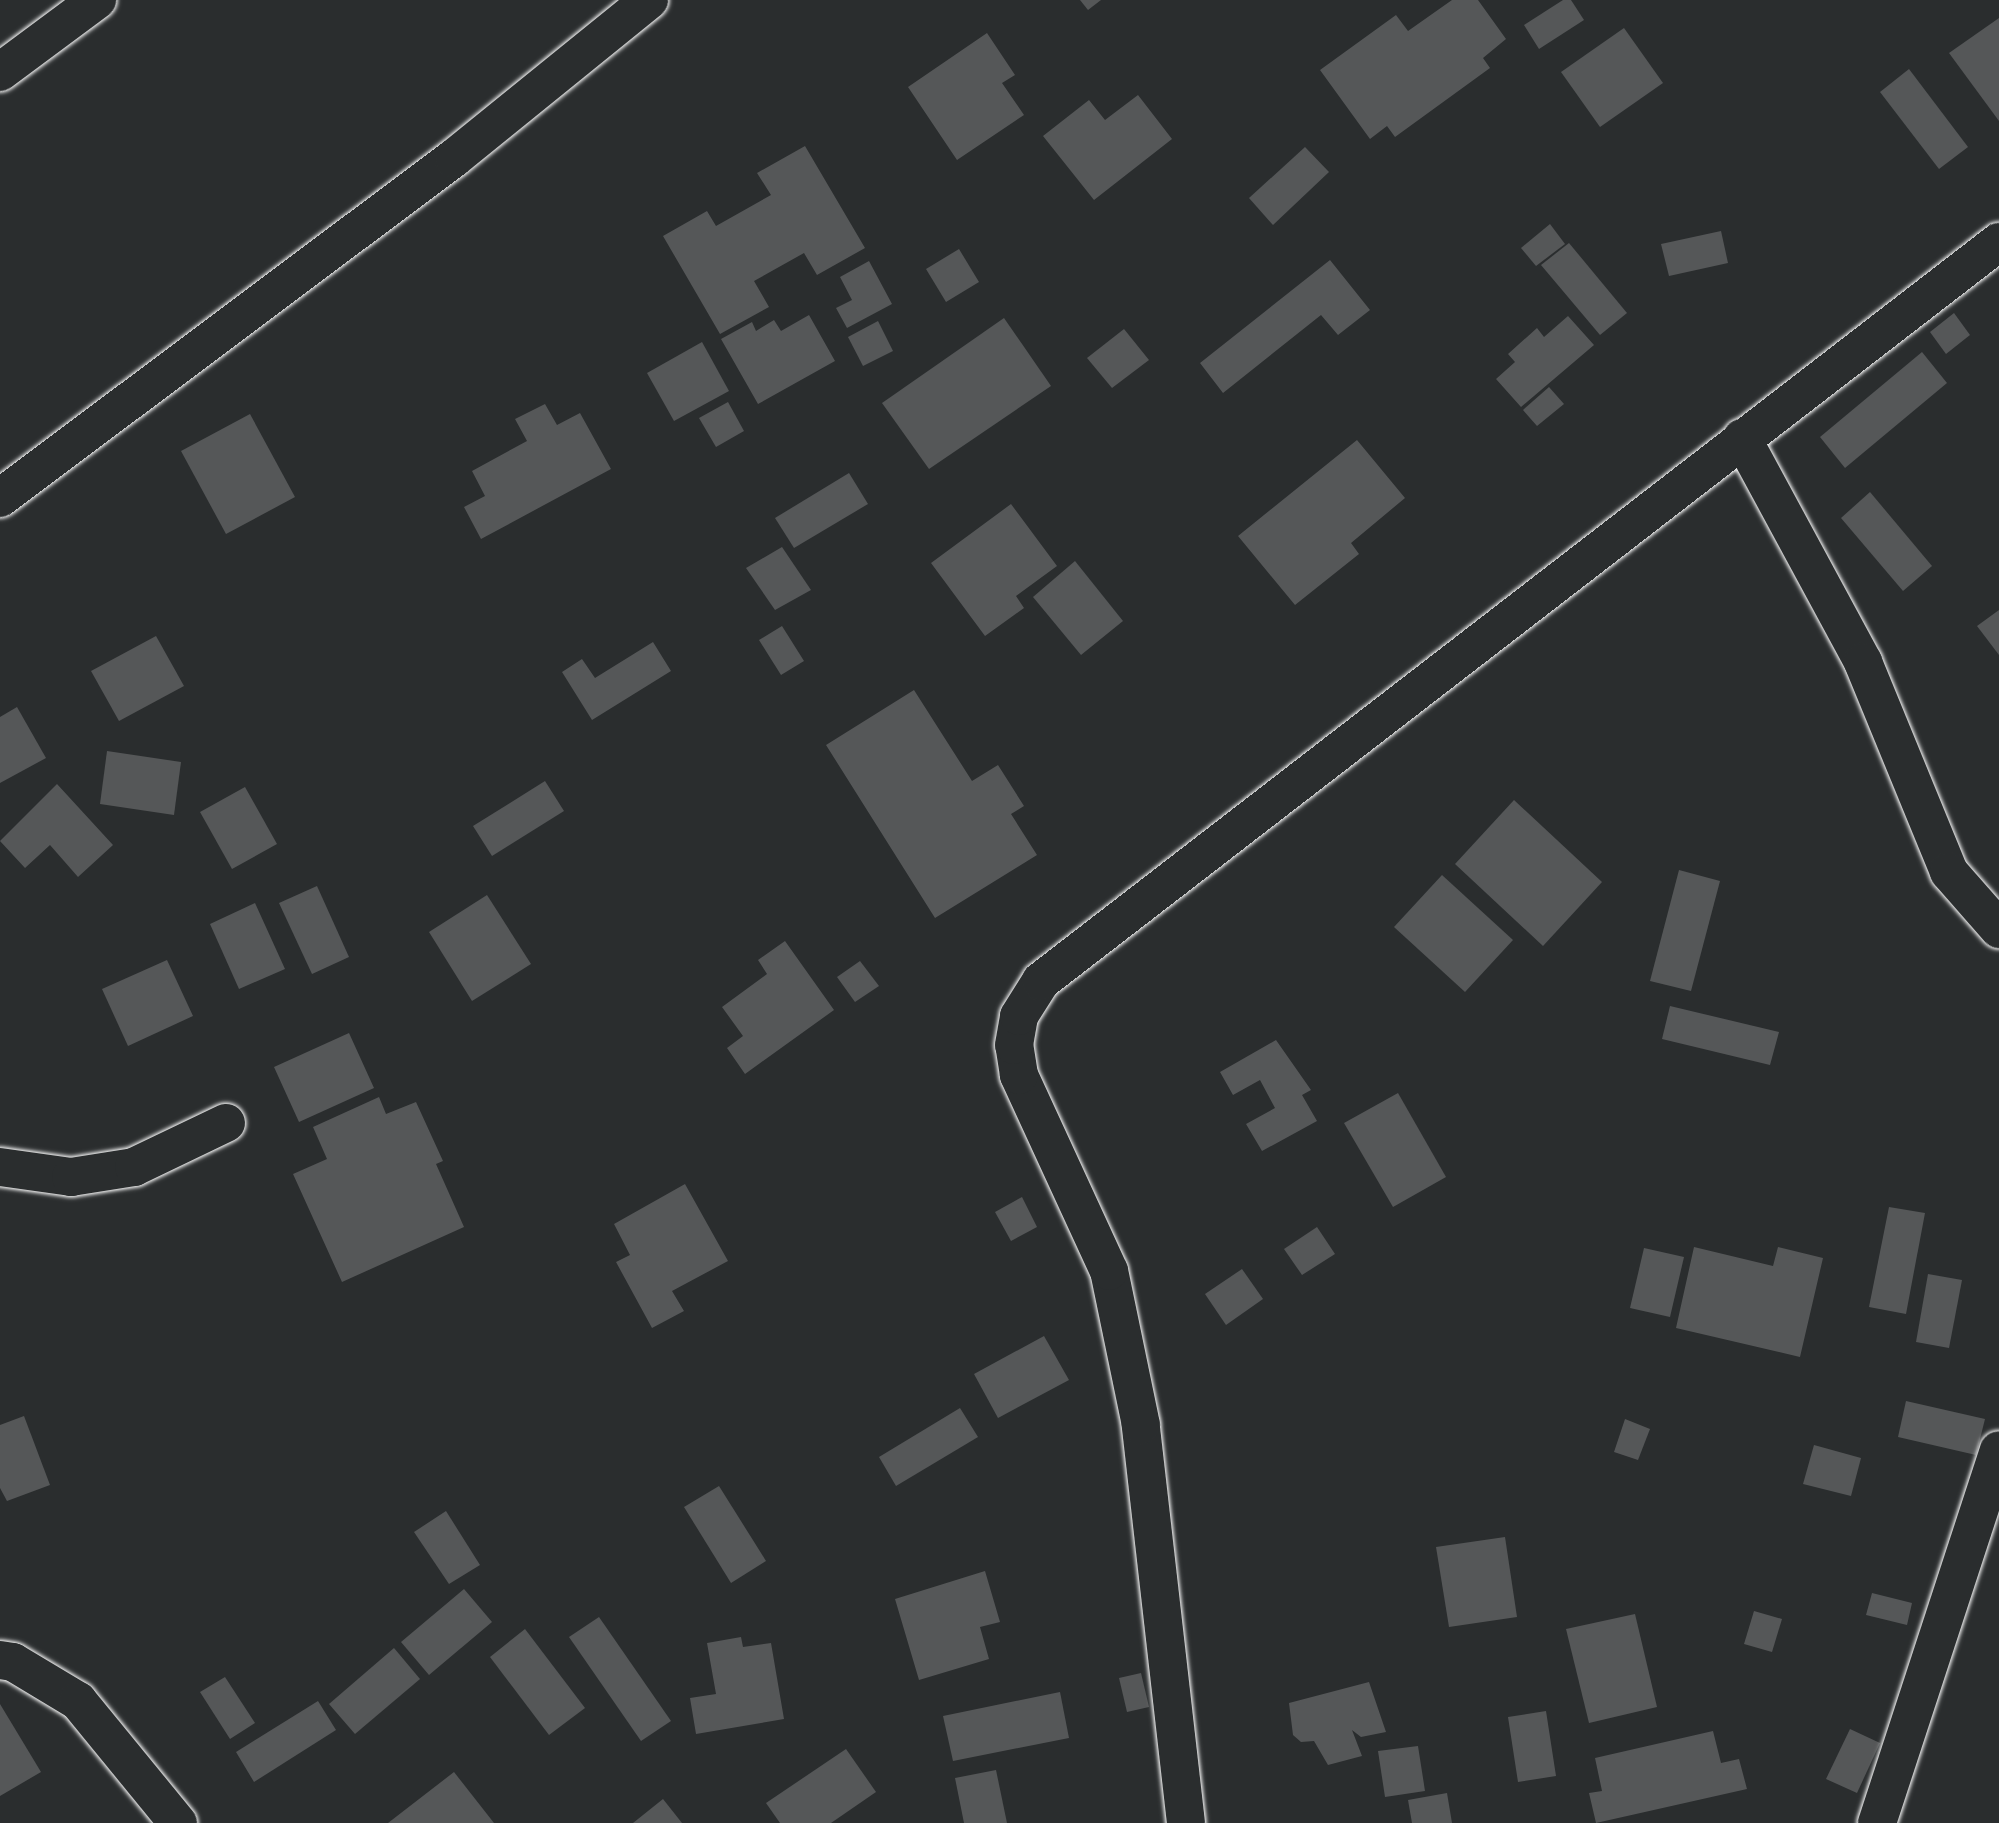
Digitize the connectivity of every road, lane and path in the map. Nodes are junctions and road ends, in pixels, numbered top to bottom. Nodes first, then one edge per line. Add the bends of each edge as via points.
1 (97, 0) edge
2 (649, 0) edge
3 (0, 72) edge
4 (1999, 242) edge
5 (1741, 438) junction
6 (0, 498) edge
7 (1999, 929) edge
8 (226, 1123) dead end
9 (0, 1167) edge
10 (1999, 1450) edge
11 (0, 1660) edge
12 (178, 1823) edge
13 (1186, 1823) edge
14 (1877, 1823) edge

1 - 3 street
2 - 6 street via 454,158
4 - 5 street
5 - 7 street via 1863,662 1949,872
5 - 13 street via 1041,981 1019,1016 1014,1045 1019,1075 1109,1271 1136,1399
8 - 9 street via 134,1167 71,1177
10 - 14 street
11 - 12 street via 13,1662 78,1701

